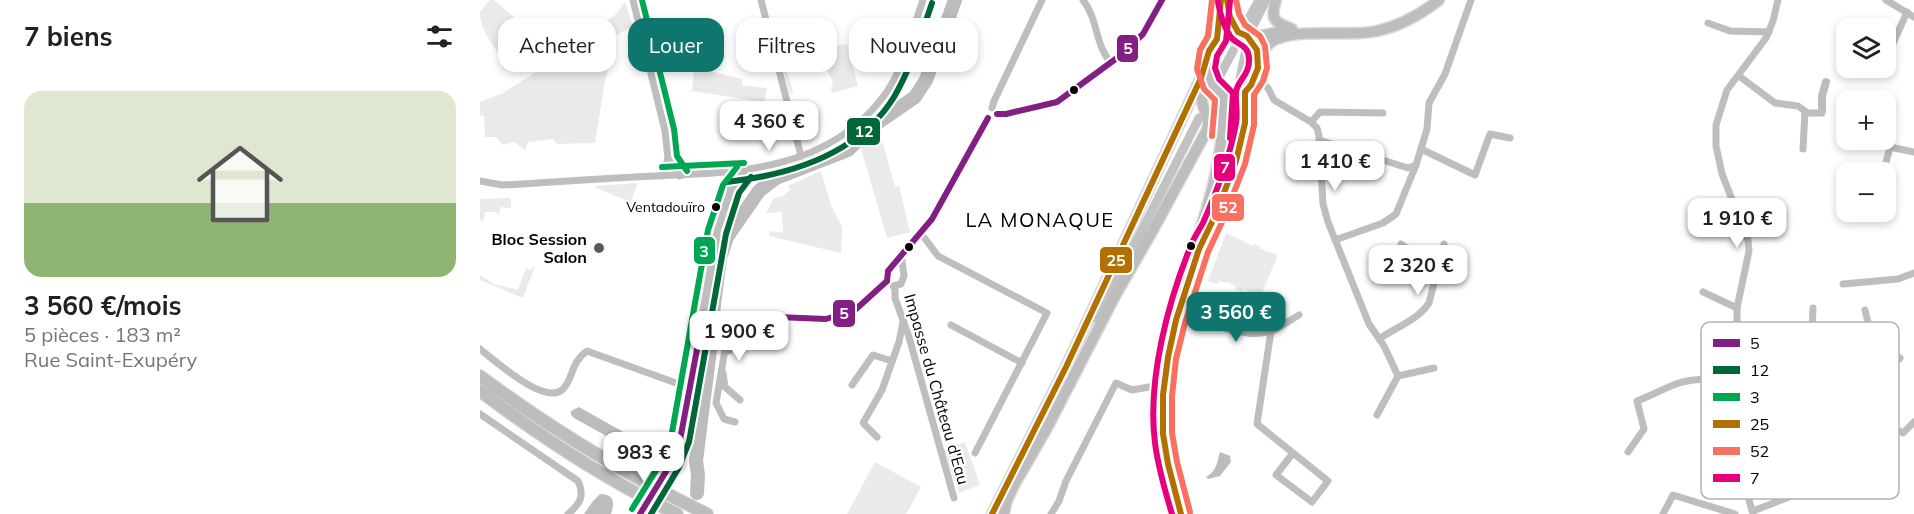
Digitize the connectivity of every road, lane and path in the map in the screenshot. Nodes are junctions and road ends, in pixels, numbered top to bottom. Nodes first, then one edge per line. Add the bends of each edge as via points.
1 (633, 0) edge
2 (761, 0) edge
3 (923, 0) edge
4 (1042, 0) edge
5 (1083, 0) edge
6 (1162, 0) edge
7 (1221, 0) edge
8 (1227, 0) edge
9 (1259, 0) edge
10 (1266, 0) edge
11 (1276, 0) edge
12 (1439, 0) edge
13 (1471, 0) edge
14 (1778, 0) edge
15 (1886, 0) edge
16 (1907, 12) junction
17 (1914, 17) edge
18 (1708, 23) dead end
19 (1293, 29) junction
20 (1246, 32) junction
21 (1769, 32) junction
22 (1305, 34) junction
23 (1896, 37) edge
24 (1217, 39) junction
25 (1246, 50) tunnel mouth
26 (1233, 51) tunnel mouth
27 (1259, 57) junction
28 (1111, 63) junction
29 (1205, 69) junction
30 (1738, 76) junction
31 (1254, 78) junction
32 (1240, 79) dead end
33 (1215, 82) junction
34 (1245, 93) junction
35 (1224, 95) junction
36 (1237, 105) dead end
37 (994, 111) junction
38 (1383, 113) dead end
39 (1805, 113) junction
40 (1822, 113) dead end
41 (1199, 118) tunnel mouth
42 (1311, 122) junction
43 (1510, 138) dead end
44 (1319, 140) junction
45 (1421, 149) junction
46 (1803, 149) dead end
47 (1914, 152) edge
48 (801, 156) junction
49 (668, 159) junction
50 (1886, 162) dead end
51 (1416, 165) junction
52 (744, 171) junction
53 (726, 173) junction
54 (662, 176) junction
55 (680, 176) junction
56 (480, 181) edge
57 (731, 189) junction
58 (920, 232) junction
59 (1138, 238) junction
60 (1335, 240) junction
61 (1202, 243) junction
62 (1401, 244) dead end
63 (1444, 244) dead end
64 (901, 254) junction
65 (890, 269) junction
66 (1437, 269) junction
67 (903, 273) junction
68 (1914, 273) edge
69 (887, 281) junction
70 (1843, 284) dead end
71 (895, 286) junction
72 (1703, 292) dead end
73 (1115, 296) junction
74 (1176, 306) junction
75 (1737, 308) junction
76 (1813, 308) dead end
77 (1865, 310) dead end
78 (1299, 315) dead end
79 (903, 322) junction
80 (1737, 322) edge
81 (1812, 322) edge
82 (1868, 322) edge
83 (732, 325) junction
84 (951, 325) dead end
85 (701, 328) junction
86 (1271, 331) junction
87 (1379, 339) junction
88 (480, 349) edge
89 (892, 361) junction
90 (1022, 363) junction
91 (1066, 367) junction
92 (1434, 368) dead end
93 (480, 376) edge
94 (1398, 376) junction
95 (1701, 380) edge
96 (852, 385) dead end
97 (1155, 386) junction
98 (690, 388) junction
99 (480, 391) edge
100 (740, 400) dead end
101 (480, 414) edge
102 (1377, 415) dead end
103 (1038, 419) junction
104 (735, 422) dead end
105 (1914, 422) edge
106 (1047, 428) junction
107 (1899, 431) edge
108 (877, 437) dead end
109 (1628, 452) dead end
110 (975, 453) dead end
111 (1293, 453) junction
112 (954, 498) dead end
113 (1785, 499) edge
114 (1753, 513) edge
115 (568, 514) edge
116 (640, 514) edge
117 (677, 514) edge
118 (707, 514) edge
119 (992, 514) edge
120 (1004, 514) edge
121 (1051, 514) edge
122 (1174, 514) edge
123 (1181, 514) edge
124 (1663, 514) edge
125 (1735, 514) edge

1 - 49 street via 665,131
2 - 48 street
3 - 48 street via 898,70 884,96 851,130 827,146
4 - 37 street via 994,101
5 - 28 street via 1103,54
6 - 28 street via 1143,34
7 - 24 main road
8 - 20 main road via 1230,17
9 - 20 main road
10 - 20 main road
11 - 19 main road via 1274,20
12 - 22 main road via 1414,18 1377,31
13 - 45 street via 1445,74 1429,103
14 - 21 street
15 - 16 street
16 - 17 street
16 - 23 street
18 - 21 street via 1730,31
19 - 20 main road
19 - 22 main road
20 - 24 main road
20 - 27 main road via 1258,48
21 - 30 street
22 - 27 main road via 1271,42
24 - 29 main road
25 - 32 main road
26 - 33 main road
27 - 31 main road
28 - 37 street via 1057,102 1006,114
29 - 33 main road
29 - 91 main road
30 - 39 street via 1775,103 1798,106
30 - 75 street via 1727,90 1716,125 1722,174 1749,240
31 - 34 main road
31 - 42 street via 1268,88 1274,100
33 - 35 main road
33 - 73 main road via 1202,97 1208,130
34 - 35 main road
34 - 61 main road via 1247,111 1239,149 1229,183
35 - 74 main road via 1218,164
36 - 61 main road
37 - 58 street via 932,219
38 - 42 street via 1320,112
39 - 40 street
39 - 46 street
41 - 59 main road
42 - 44 street via 1317,128
43 - 45 street via 1490,134 1475,175
44 - 51 street via 1408,168
44 - 60 street via 1323,204
45 - 51 street
47 - 50 street via 1890,147
48 - 52 street
49 - 54 street
49 - 55 street
51 - 60 street via 1396,214 1383,223
52 - 53 street
52 - 57 street
53 - 55 street
53 - 57 street
54 - 55 street
54 - 56 street via 502,185
57 - 85 street via 717,232
58 - 64 street
58 - 90 street via 938,256 1047,313
59 - 73 main road
59 - 91 main road
60 - 87 street via 1369,324
61 - 74 main road
62 - 66 street
63 - 66 street
64 - 65 street
64 - 67 street
65 - 67 street
65 - 69 street
66 - 87 street via 1429,303 1418,316
67 - 71 street via 903,282
68 - 70 street via 1890,280
69 - 71 street
69 - 83 street via 855,310 826,319 777,317
71 - 79 street, Impasse du Château d'Eau
72 - 75 street
73 - 106 main road
74 - 86 street via 1248,333
74 - 97 main road
74 - 123 main road via 1162,395 1166,459
75 - 80 street
76 - 81 street
77 - 82 street
78 - 86 street
79 - 89 street
79 - 112 street, Impasse du Château d'Eau
83 - 85 street
83 - 100 street via 723,373 725,387
83 - 104 street via 716,404 724,419
84 - 90 street
85 - 98 street
86 - 111 street via 1257,424
87 - 94 street
88 - 98 street via 545,394 562,390 578,357 587,351
89 - 96 street via 873,355
89 - 108 street via 882,390 863,423
90 - 110 street
91 - 103 main road
92 - 94 street
93 - 118 highway via 572,439
94 - 102 street
95 - 109 street via 1678,383 1637,401 1644,429
97 - 121 street via 1132,390 1116,383
97 - 122 main road via 1158,453
98 - 116 street, bridge via 680,440 670,465
99 - 117 highway via 568,452
101 - 115 street via 578,481 580,501
103 - 106 main road
103 - 119 main road
105 - 107 street via 1903,433
106 - 120 main road via 1013,487
111 - 111 street via 1276,475 1312,502 1329,481
113 - 114 street
124 - 125 street via 1673,495

